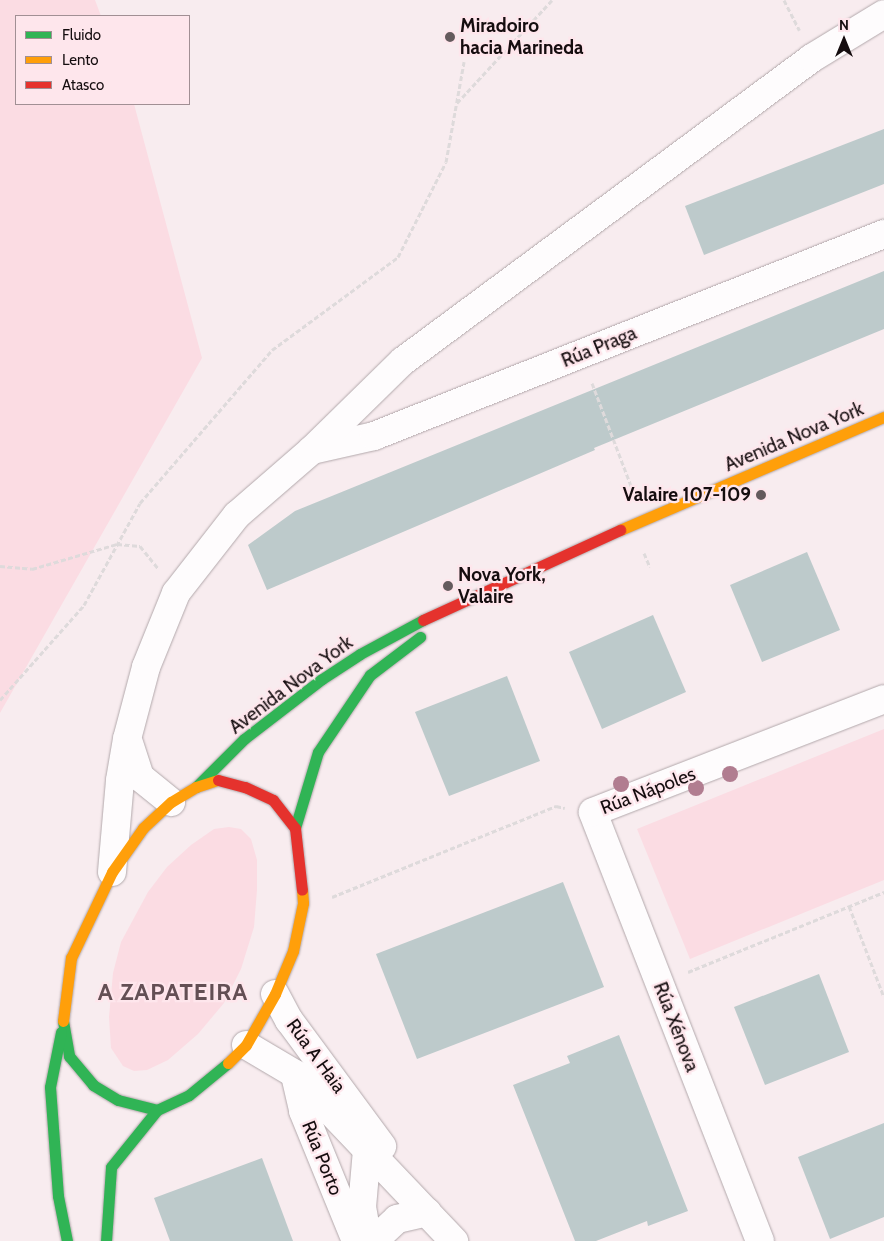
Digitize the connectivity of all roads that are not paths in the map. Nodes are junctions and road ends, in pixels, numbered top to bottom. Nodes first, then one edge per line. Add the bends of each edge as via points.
1 (884, 14) edge
2 (884, 234) edge
3 (884, 417) edge
4 (312, 450) junction
5 (471, 598) junction
6 (884, 699) edge
7 (127, 739) junction
8 (196, 787) junction
9 (171, 802) junction
10 (593, 812) joint
11 (295, 828) junction
12 (112, 872) junction
13 (275, 994) junction
14 (63, 1021) junction
15 (246, 1045) junction
16 (294, 1074) junction
17 (157, 1110) junction
18 (361, 1116) junction
19 (367, 1150) junction
20 (427, 1212) junction
21 (67, 1241) edge
22 (106, 1241) edge
23 (356, 1241) edge
24 (368, 1241) edge
25 (380, 1241) edge
26 (454, 1241) edge
27 (760, 1241) edge

1 - 4 street via 812,58 403,361
2 - 4 street, Rúa Praga via 374,436
3 - 5 street, Avenida Nova York via 632,524
4 - 7 street via 237,515 176,593 146,667
5 - 8 street, Avenida Nova York via 428,617 322,679 244,739
5 - 11 street, Avenida Nova York via 370,675 318,752
6 - 10 street, Rúa Nápoles
7 - 9 street via 140,777
7 - 12 street
8 - 9 street
8 - 11 street via 218,780 245,787 273,800
9 - 12 street via 143,828
10 - 27 street, Rúa Xénova
11 - 13 street via 303,903 293,951
12 - 14 street via 71,958
13 - 15 street
13 - 18 street, Rúa A Haia via 289,1020
14 - 17 street via 69,1056 92,1085 118,1100
14 - 21 street via 50,1087 58,1196
15 - 16 street, Rúa A Haia
15 - 17 street via 189,1095
16 - 19 street, Rúa A Haia
16 - 23 street, Rúa Porto via 303,1111
17 - 22 street via 111,1167
18 - 19 street, Rúa A Haia
18 - 20 street, Rúa A Haia
19 - 20 street, Rúa A Haia
19 - 24 street, Rúa Porto via 362,1207
20 - 25 street via 397,1219 380,1236
20 - 26 street, Rúa A Haia

